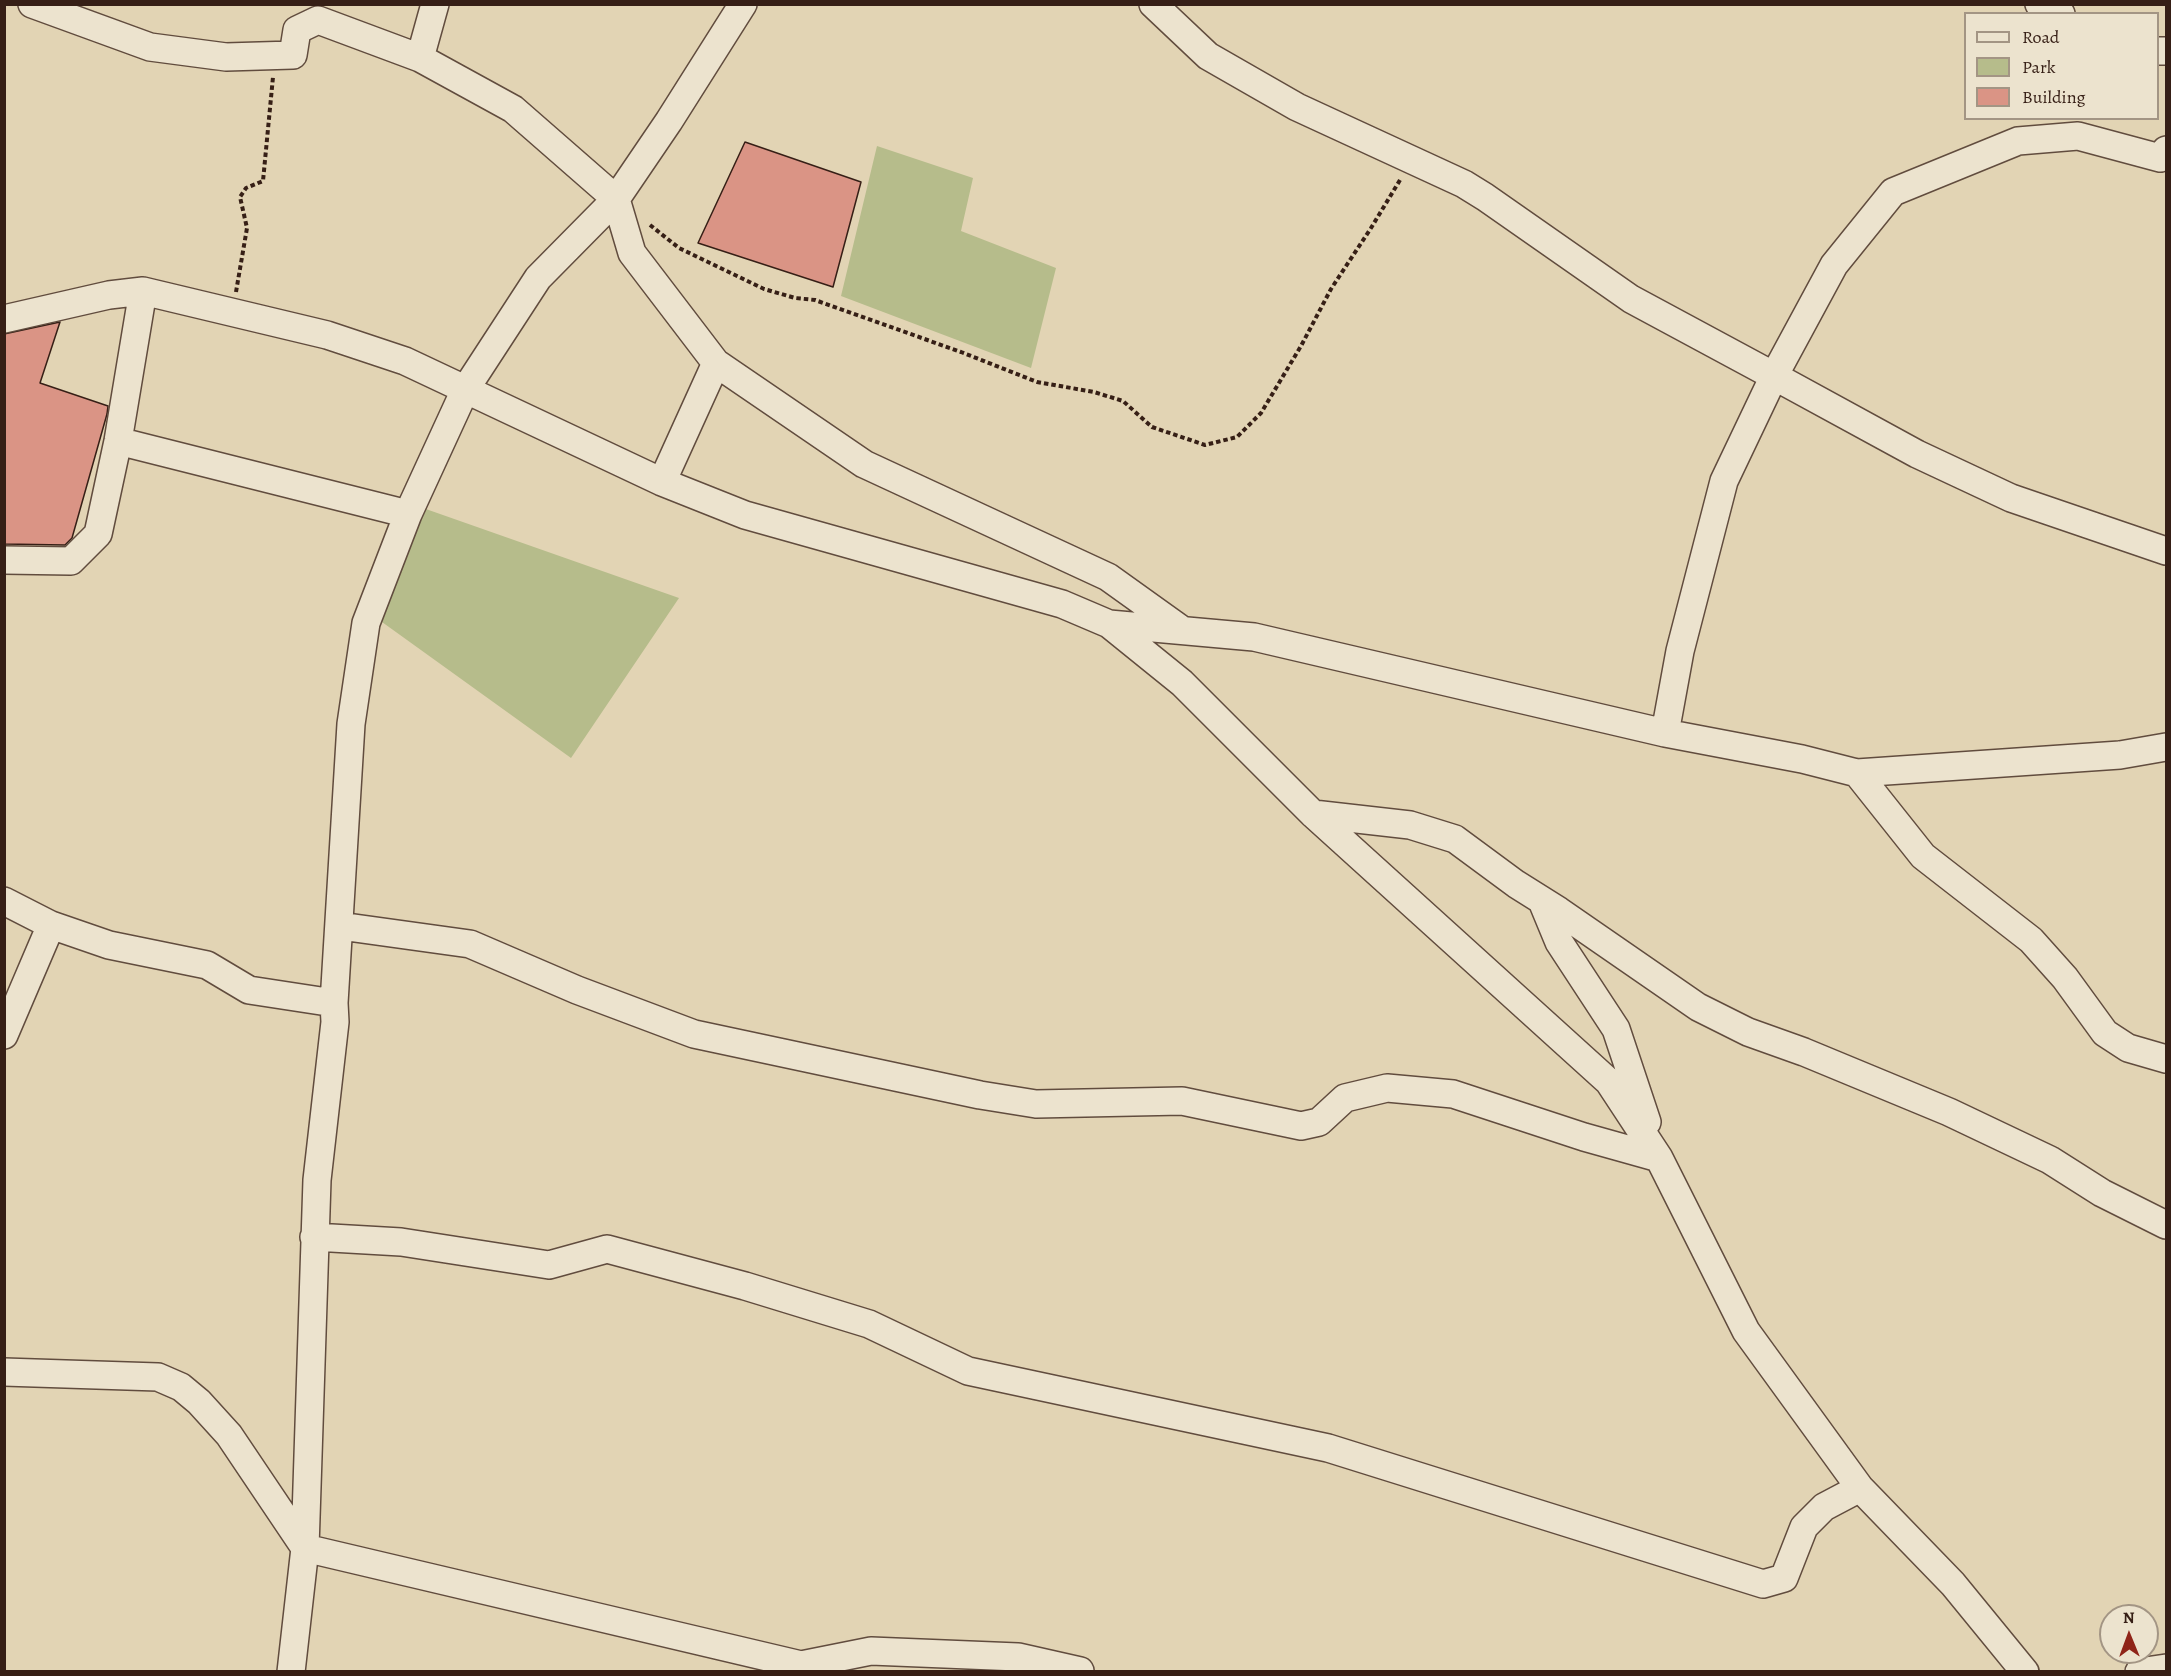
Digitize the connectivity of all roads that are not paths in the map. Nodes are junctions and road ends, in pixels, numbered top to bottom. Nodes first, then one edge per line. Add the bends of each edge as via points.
1 (32, 4) edge
2 (435, 4) edge
3 (743, 4) edge
4 (1153, 4) edge
5 (2039, 4) edge
6 (2057, 12) edge
7 (420, 58) junction
8 (2166, 150) edge
9 (616, 199) junction
10 (142, 291) junction
11 (4, 319) edge
12 (716, 363) junction
13 (1774, 376) junction
14 (465, 390) junction
15 (118, 441) junction
16 (662, 482) junction
17 (408, 514) junction
18 (2166, 551) edge
19 (4, 560) edge
20 (1109, 624) junction
21 (1183, 631) junction
22 (1665, 733) junction
23 (2166, 747) edge
24 (1857, 772) junction
25 (1313, 814) junction
26 (4, 902) edge
27 (1542, 902) junction
28 (51, 925) junction
29 (340, 926) junction
30 (334, 1003) junction
31 (4, 1035) edge
32 (2166, 1059) edge
33 (1659, 1158) junction
34 (2166, 1225) edge
35 (314, 1237) junction
36 (4, 1372) edge
37 (1860, 1488) junction
38 (305, 1548) junction
39 (2166, 1668) edge
40 (291, 1671) edge
41 (1080, 1671) edge
42 (2025, 1671) edge
43 (2139, 1671) edge

1 - 7 street via 150,47 226,57 293,55 297,30 318,20
2 - 7 street
3 - 9 street
4 - 13 street via 1208,56 1297,107 1464,184 1631,299
5 - 6 street
7 - 9 street via 513,109
8 - 13 street via 2160,158 2078,136 2018,141 1893,192 1834,265
9 - 12 street via 632,253
9 - 14 street via 538,278
10 - 11 street
10 - 14 street via 327,335 405,361
10 - 15 street
12 - 16 street
12 - 21 street via 864,465 1108,577
13 - 18 street via 1917,454 2011,498
13 - 22 street via 1724,481 1680,651
14 - 16 street
14 - 17 street
15 - 17 street
15 - 19 street via 98,534 71,561
16 - 20 street via 745,515 1062,604
17 - 29 street via 366,623 351,724
20 - 21 street
20 - 25 street via 1182,683
21 - 22 street via 1254,637
22 - 24 street
23 - 24 street via 2120,755
24 - 32 street via 1923,856 2031,940 2105,1033 2128,1048
25 - 27 street via 1410,825 1455,839
25 - 33 street via 1609,1082
26 - 28 street
27 - 33 street via 1559,942 1616,1029
27 - 34 street via 1698,1007 1748,1032 1949,1112 2050,1160 2102,1193
28 - 30 street via 110,945 207,965 249,990
28 - 31 street
29 - 30 street
29 - 33 street via 470,944 694,1034 980,1095 1036,1104 1182,1101 1301,1126 1318,1122 1345,1098 1387,1088 1453,1094
30 - 35 street
33 - 37 street via 1746,1331
35 - 37 street via 401,1242 549,1265 607,1249 869,1324 968,1371 1328,1448 1763,1584 1784,1578 1810,1520 1824,1507
35 - 38 street
36 - 38 street via 158,1377 181,1387 229,1435
37 - 42 street via 1953,1584
38 - 40 street
38 - 41 street via 801,1665 872,1651 1018,1657
39 - 43 street

